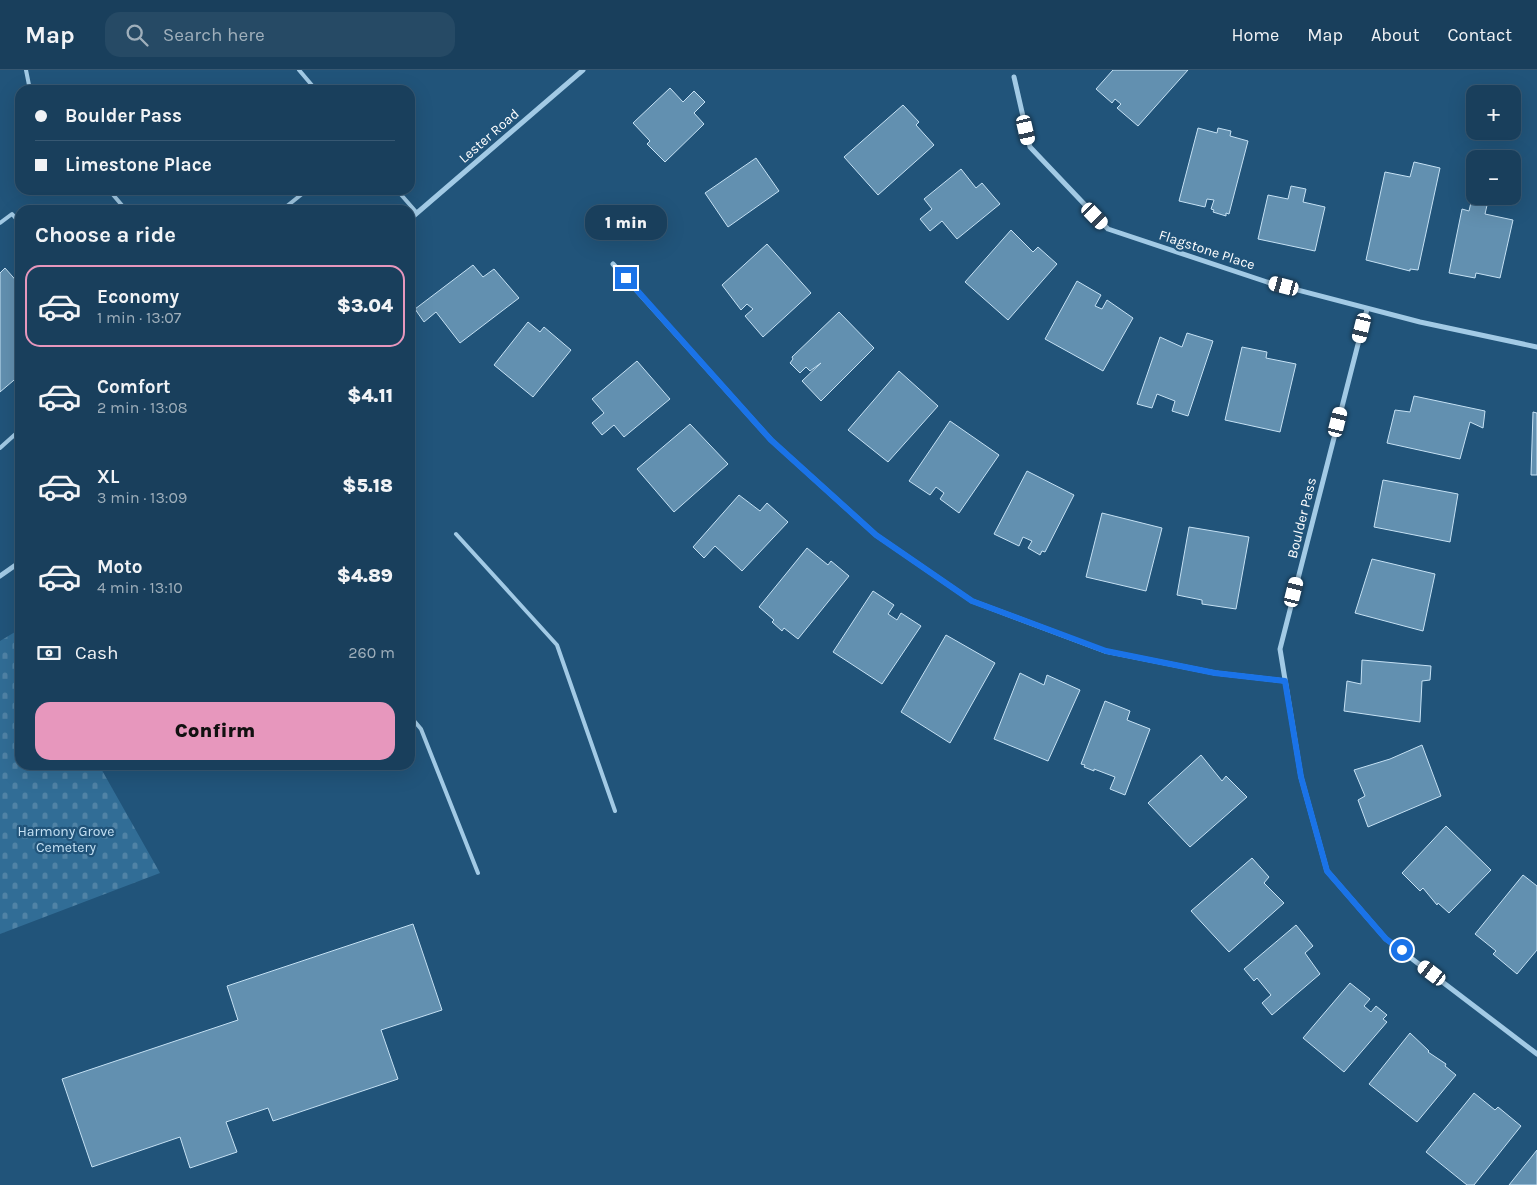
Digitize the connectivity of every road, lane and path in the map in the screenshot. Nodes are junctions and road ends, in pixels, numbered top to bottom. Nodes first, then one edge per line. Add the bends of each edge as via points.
1 (26, 70) edge
2 (299, 70) edge
3 (583, 70) edge
4 (1014, 77) dead end
5 (29, 85) edge
6 (312, 85) edge
7 (113, 195) edge
8 (301, 195) edge
9 (402, 195) edge
10 (122, 205) edge
11 (288, 205) edge
12 (410, 205) edge
13 (415, 211) edge
14 (417, 213) joint
15 (15, 217) edge
16 (0, 223) edge
17 (613, 264) dead end
18 (1367, 309) junction
19 (1537, 347) edge
20 (15, 434) edge
21 (0, 448) edge
22 (456, 534) dead end
23 (15, 566) edge
24 (0, 576) edge
25 (1285, 681) junction
26 (415, 722) edge
27 (615, 811) dead end
28 (478, 873) dead end
29 (1537, 1054) edge

1 - 5 lane
2 - 6 lane
3 - 14 street, Lester Road
4 - 18 street, Flagstone Place via 1030,147 1108,229 1267,282
7 - 10 lane
8 - 11 lane
9 - 12 lane
13 - 14 lane
15 - 16 lane via 12,214
17 - 25 street via 771,440 876,535 972,601 1106,651 1215,673
18 - 19 street, Flagstone Place
18 - 25 street, Boulder Pass via 1280,648
20 - 21 lane
22 - 27 lane via 557,645
23 - 24 street
25 - 29 street, Boulder Pass via 1301,777 1327,871 1386,939
26 - 28 lane

